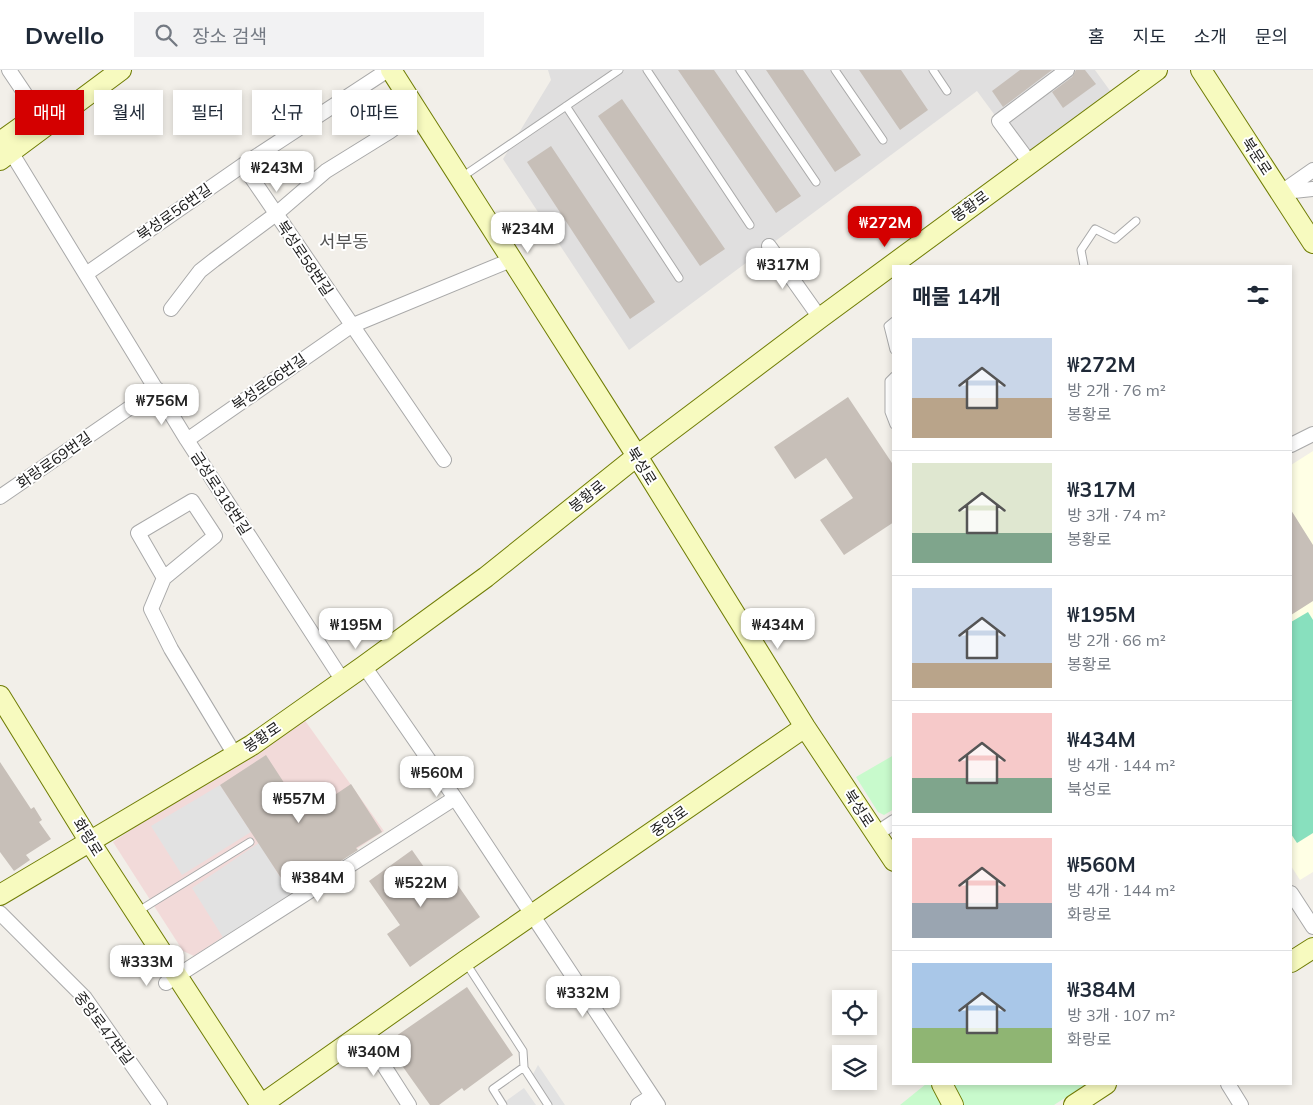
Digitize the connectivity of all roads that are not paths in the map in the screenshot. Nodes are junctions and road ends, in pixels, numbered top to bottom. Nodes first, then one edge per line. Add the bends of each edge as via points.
1 (9, 70) edge
2 (99, 70) edge
3 (122, 70) edge
4 (390, 70) edge
5 (619, 70) edge
6 (647, 70) edge
7 (740, 70) edge
8 (835, 70) edge
9 (933, 70) edge
10 (1067, 70) edge
11 (1157, 70) edge
12 (1201, 70) edge
13 (20, 90) edge
14 (75, 90) edge
15 (403, 90) edge
16 (947, 91) dead end
17 (84, 93) edge
18 (566, 106) junction
19 (417, 112) edge
20 (22, 135) edge
21 (384, 135) edge
22 (883, 140) dead end
23 (4, 151) edge
24 (1030, 162) junction
25 (243, 165) junction
26 (1313, 170) edge
27 (460, 178) junction
28 (816, 182) dead end
29 (1313, 189) edge
30 (1280, 193) junction
31 (276, 214) junction
32 (1136, 221) dead end
33 (750, 224) dead end
34 (1313, 243) edge
35 (769, 246) dead end
36 (511, 260) junction
37 (1084, 265) edge
38 (86, 274) junction
39 (679, 278) dead end
40 (171, 309) dead end
41 (820, 318) junction
42 (892, 323) edge
43 (351, 326) junction
44 (892, 342) edge
45 (892, 378) edge
46 (157, 389) junction
47 (892, 420) edge
48 (1313, 434) edge
49 (187, 440) junction
50 (1292, 444) edge
51 (636, 456) junction
52 (444, 460) dead end
53 (0, 497) edge
54 (164, 578) junction
55 (364, 666) junction
56 (342, 681) junction
57 (0, 696) edge
58 (0, 723) edge
59 (806, 727) junction
60 (235, 755) junction
61 (455, 798) junction
62 (892, 823) edge
63 (876, 834) junction
64 (250, 842) dead end
65 (84, 846) junction
66 (892, 858) edge
67 (0, 895) edge
68 (1292, 895) edge
69 (136, 912) junction
70 (0, 913) edge
71 (532, 915) junction
72 (1313, 927) edge
73 (1313, 948) edge
74 (465, 961) junction
75 (1292, 961) edge
76 (171, 980) junction
77 (362, 1033) junction
78 (524, 1068) junction
79 (943, 1085) edge
80 (1104, 1085) edge
81 (1229, 1085) edge
82 (655, 1101) edge
83 (160, 1105) edge
84 (245, 1105) edge
85 (261, 1105) edge
86 (409, 1105) edge
87 (503, 1105) edge
88 (548, 1105) edge
89 (638, 1105) edge
90 (954, 1105) edge
91 (1074, 1105) edge
92 (1241, 1105) edge

1 - 13 street
2 - 14 street
3 - 17 street
4 - 15 street, 북성로
4 - 25 street, 북성로56번길
5 - 18 lane
6 - 33 lane
7 - 28 lane
8 - 22 lane
9 - 16 lane
10 - 24 street via 999,121
11 - 24 street, 봉황로
12 - 30 street, 북문로
18 - 27 lane
18 - 39 lane
19 - 27 street, 북성로
20 - 23 street
21 - 31 street via 326,171
23 - 38 street, 금성로318번길
24 - 41 street, 봉황로
25 - 31 street, 북성로58번길
25 - 38 street, 북성로56번길
26 - 30 street
27 - 36 street, 북성로
29 - 30 street
30 - 34 street, 북문로
31 - 40 street via 200,271
31 - 43 street, 북성로58번길
32 - 37 lane via 1115,239 1095,229 1081,250
35 - 41 street
36 - 43 street, 북성로66번길
36 - 51 street, 북성로
38 - 46 street, 금성로318번길
41 - 51 street, 봉황로
42 - 44 lane via 888,326
43 - 49 street, 북성로66번길
43 - 52 street
45 - 47 lane via 889,381 889,412
46 - 49 street, 금성로318번길
46 - 53 street, 화랑로69번길
48 - 50 street
49 - 56 street, 금성로318번길
51 - 55 street, 봉황로 via 486,577
51 - 59 street, 북성로
54 - 54 street via 138,534 192,501 215,536
54 - 60 street via 151,609 171,649
55 - 56 street, 봉황로
55 - 61 street
56 - 60 street, 봉황로
57 - 65 street, 화랑로
58 - 65 street, 화랑로
59 - 63 street, 북성로
59 - 71 street, 중앙로
60 - 65 street, 봉황로
61 - 71 street
61 - 76 street
62 - 63 street
63 - 66 street, 북성로
64 - 69 lane
65 - 67 street, 봉황로
65 - 69 street, 화랑로
65 - 76 street, 화랑로
68 - 72 street
69 - 76 street, 화랑로
70 - 83 street, 중앙로47번길 via 86,998
71 - 74 street, 중앙로
71 - 82 street
73 - 75 street
74 - 77 street, 중앙로
74 - 78 lane via 523,1051
76 - 84 street, 화랑로
76 - 85 street, 화랑로
77 - 85 street, 중앙로
77 - 86 street
78 - 87 lane via 492,1089
78 - 88 lane
79 - 90 street
80 - 91 street
81 - 92 street
82 - 89 street

